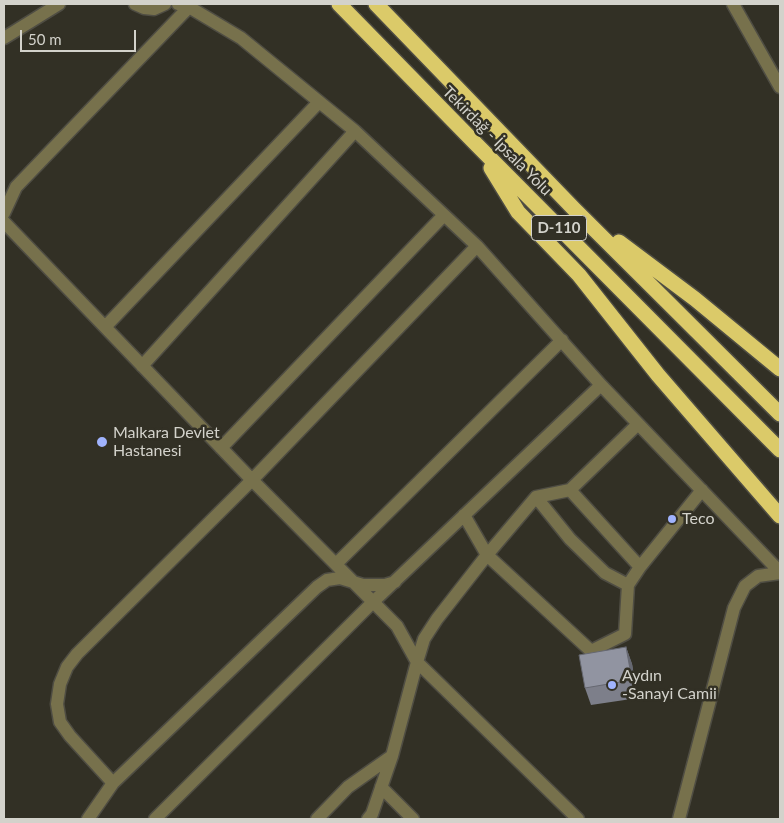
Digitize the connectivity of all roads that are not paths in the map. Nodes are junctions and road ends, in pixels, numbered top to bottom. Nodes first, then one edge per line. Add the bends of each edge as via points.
1 (59, 4) edge
2 (135, 4) edge
3 (165, 4) edge
4 (339, 4) edge
5 (376, 4) edge
6 (732, 4) edge
7 (183, 5) edge
8 (4, 38) edge
9 (780, 87) edge
10 (319, 102) junction
11 (355, 132) junction
12 (477, 145) junction
13 (574, 208) junction
14 (4, 213) edge
15 (444, 215) junction
16 (4, 222) edge
17 (478, 246) junction
18 (105, 327) junction
19 (562, 340) junction
20 (142, 366) junction
21 (780, 369) edge
22 (601, 385) junction
23 (780, 414) edge
24 (638, 424) junction
25 (221, 448) junction
26 (780, 450) edge
27 (252, 480) junction
28 (570, 490) junction
29 (702, 490) junction
30 (536, 497) junction
31 (464, 515) junction
32 (780, 516) edge
33 (487, 555) junction
34 (336, 564) junction
35 (640, 567) junction
36 (780, 572) edge
37 (354, 582) junction
38 (395, 582) junction
39 (628, 585) junction
40 (373, 602) junction
41 (417, 662) junction
42 (392, 756) junction
43 (113, 783) junction
44 (381, 787) junction
45 (370, 818) edge
46 (88, 819) edge
47 (155, 819) edge
48 (317, 819) edge
49 (413, 819) edge
50 (578, 819) edge
51 (679, 819) edge

1 - 8 street
2 - 3 street via 154,9
4 - 12 highway, Tekirdağ - İpsala Yolu / D-110
5 - 13 highway, Tekirdağ - İpsala Yolu / D-110
6 - 9 street
7 - 10 street via 241,38
7 - 14 street via 16,188
10 - 11 street
10 - 18 street
11 - 15 street
11 - 20 street
12 - 26 highway, Tekirdağ - İpsala Yolu / D-110
12 - 32 highway via 518,212 579,275 658,375
13 - 21 highway via 695,299
13 - 23 highway, Tekirdağ - İpsala Yolu / D-110
15 - 17 street
15 - 25 street
16 - 18 street
17 - 19 street
17 - 27 street
18 - 20 street
19 - 22 street
19 - 34 street
20 - 25 street
22 - 24 street
22 - 31 street
24 - 28 street
24 - 29 street
25 - 27 street
27 - 34 street
27 - 43 street via 67,666 60,684 60,722
28 - 30 street
28 - 35 street
29 - 35 street
29 - 36 street
30 - 33 street
30 - 39 street via 584,553 605,573
31 - 33 street
31 - 38 street
33 - 39 street via 591,651 625,634
33 - 41 street via 437,619 424,639
34 - 37 street
35 - 39 street
36 - 51 street via 758,576 745,586 734,608
37 - 38 street via 373,586
37 - 40 street
37 - 43 street via 340,578 327,580 317,587
38 - 40 street
40 - 41 street via 397,626
40 - 47 street
41 - 42 street
41 - 50 street
42 - 44 street
42 - 48 street via 348,787
43 - 46 street
44 - 45 street
44 - 49 street

